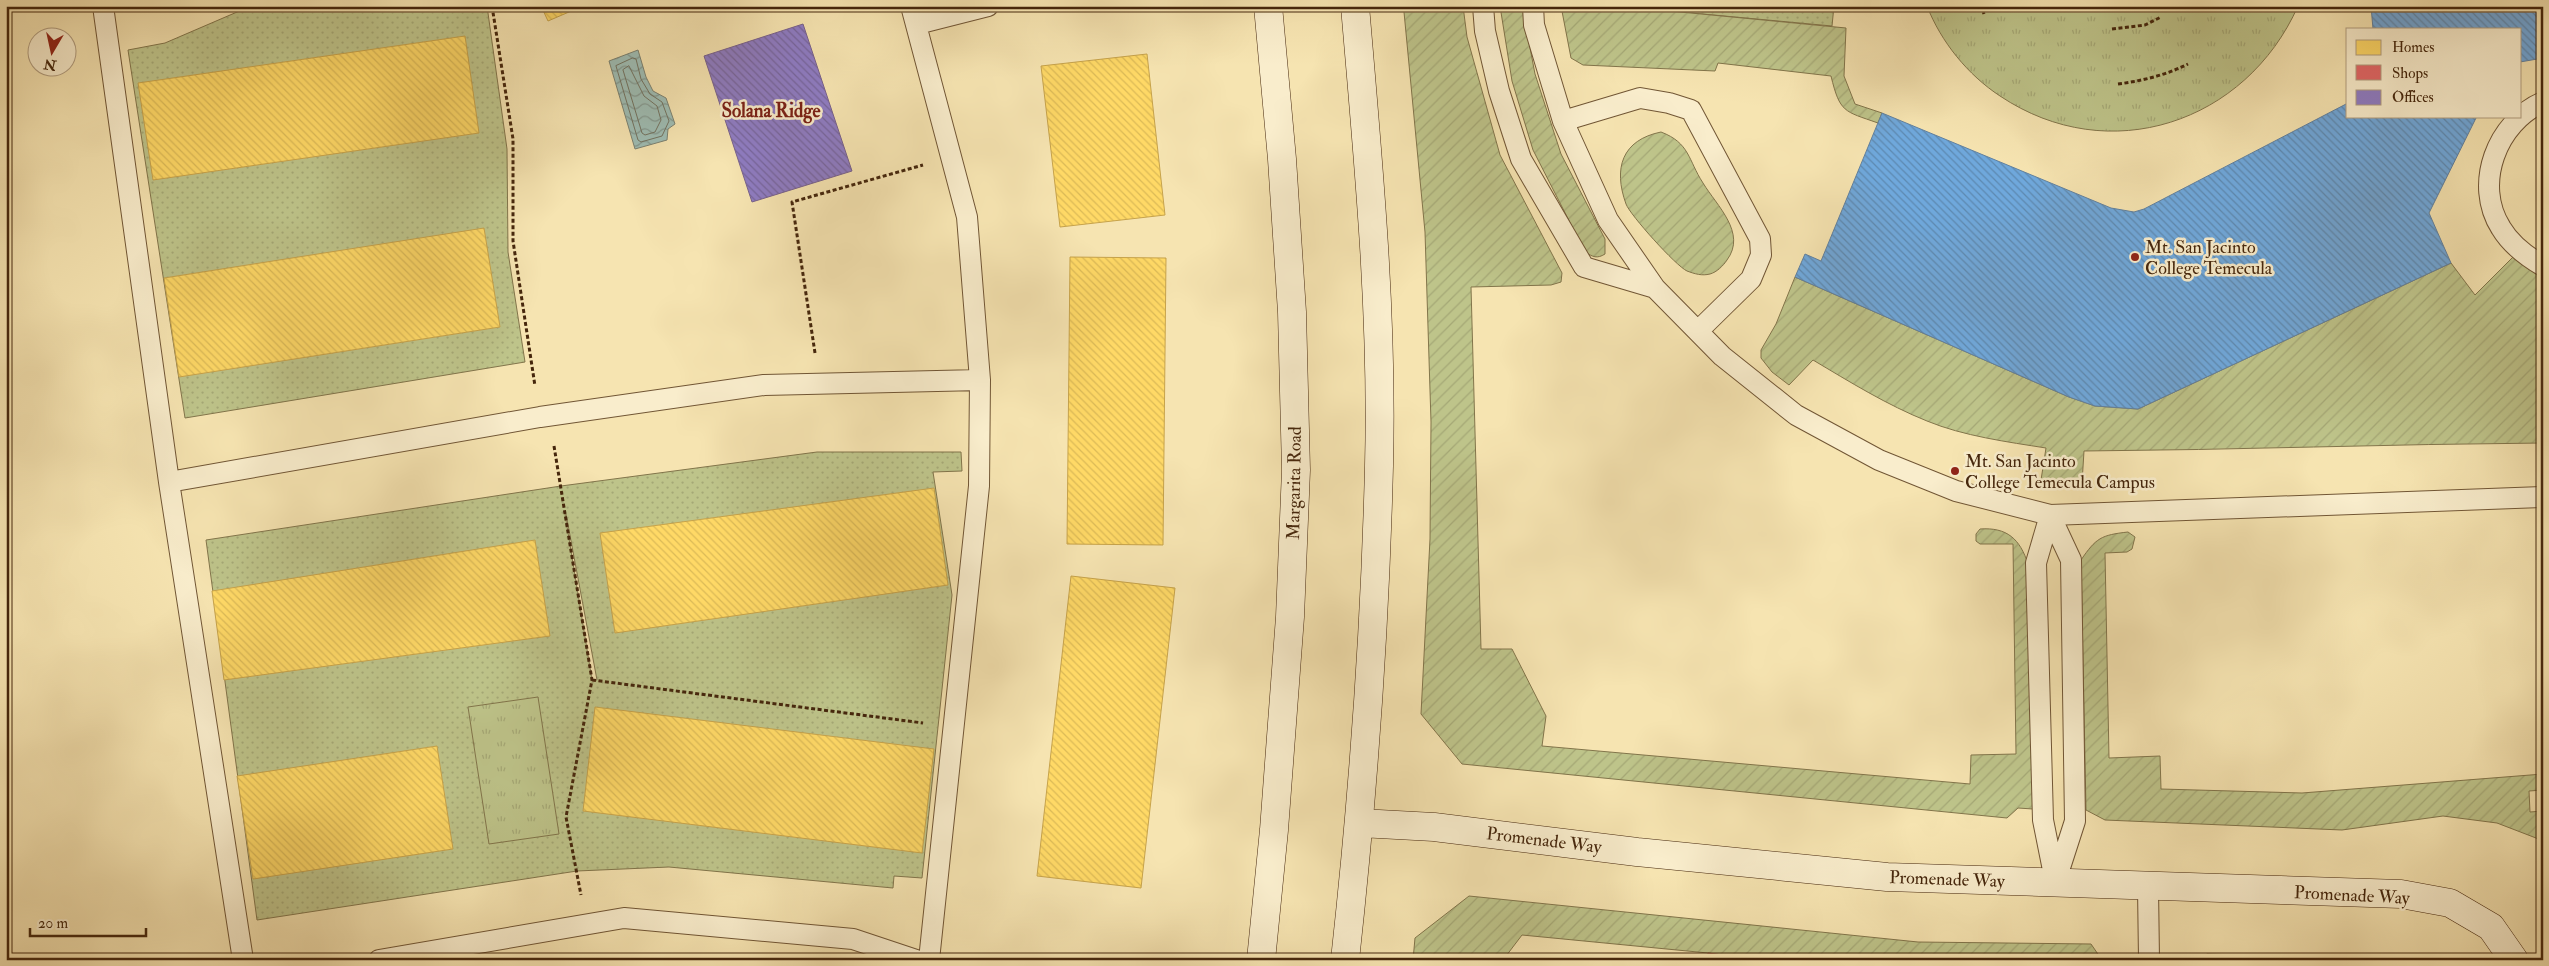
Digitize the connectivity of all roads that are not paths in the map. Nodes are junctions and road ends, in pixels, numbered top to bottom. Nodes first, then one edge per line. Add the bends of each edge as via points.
1 (103, 6) edge
2 (988, 6) edge
3 (1268, 6) edge
4 (1355, 6) edge
5 (1483, 6) edge
6 (1533, 6) edge
7 (914, 15) edge
8 (2543, 102) edge
9 (2522, 115) edge
10 (2519, 118) edge
11 (1563, 121) junction
12 (2543, 266) edge
13 (1655, 288) junction
14 (1698, 332) junction
15 (980, 380) junction
16 (169, 482) junction
17 (2543, 497) edge
18 (2050, 516) junction
19 (1360, 823) junction
20 (2056, 883) junction
21 (2148, 887) junction
22 (243, 960) edge
23 (379, 960) edge
24 (916, 960) edge
25 (929, 960) edge
26 (1261, 960) edge
27 (1345, 960) edge
28 (2149, 960) edge
29 (2514, 960) edge

1 - 16 lane
2 - 7 lane
3 - 26 main road, Margarita Road via 1291,302 1296,470 1290,617
4 - 19 main road via 1370,176 1379,465
5 - 13 lane via 1485,31 1499,91 1521,159 1584,266
6 - 11 lane via 1534,25
7 - 15 lane via 967,217
8 - 9 lane
10 - 12 lane via 2496,149 2489,178 2491,203 2500,228 2519,251
11 - 13 lane via 1608,220
11 - 14 lane via 1640,98 1691,110 1760,239 1761,255 1751,279
13 - 14 lane
14 - 18 lane via 1722,356 1796,415 1879,460 1956,491
15 - 16 lane via 764,385 544,416
15 - 25 lane via 979,486
16 - 22 lane
17 - 18 lane
18 - 20 lane via 2036,563 2043,820
18 - 20 lane via 2071,560 2072,570 2075,821
19 - 20 main road, Promenade Way via 1434,827 1637,852 1887,877
19 - 27 main road
20 - 21 main road, Promenade Way
21 - 28 lane
21 - 29 main road, Promenade Way via 2401,894 2450,903 2490,928
23 - 24 lane via 624,918 853,939

